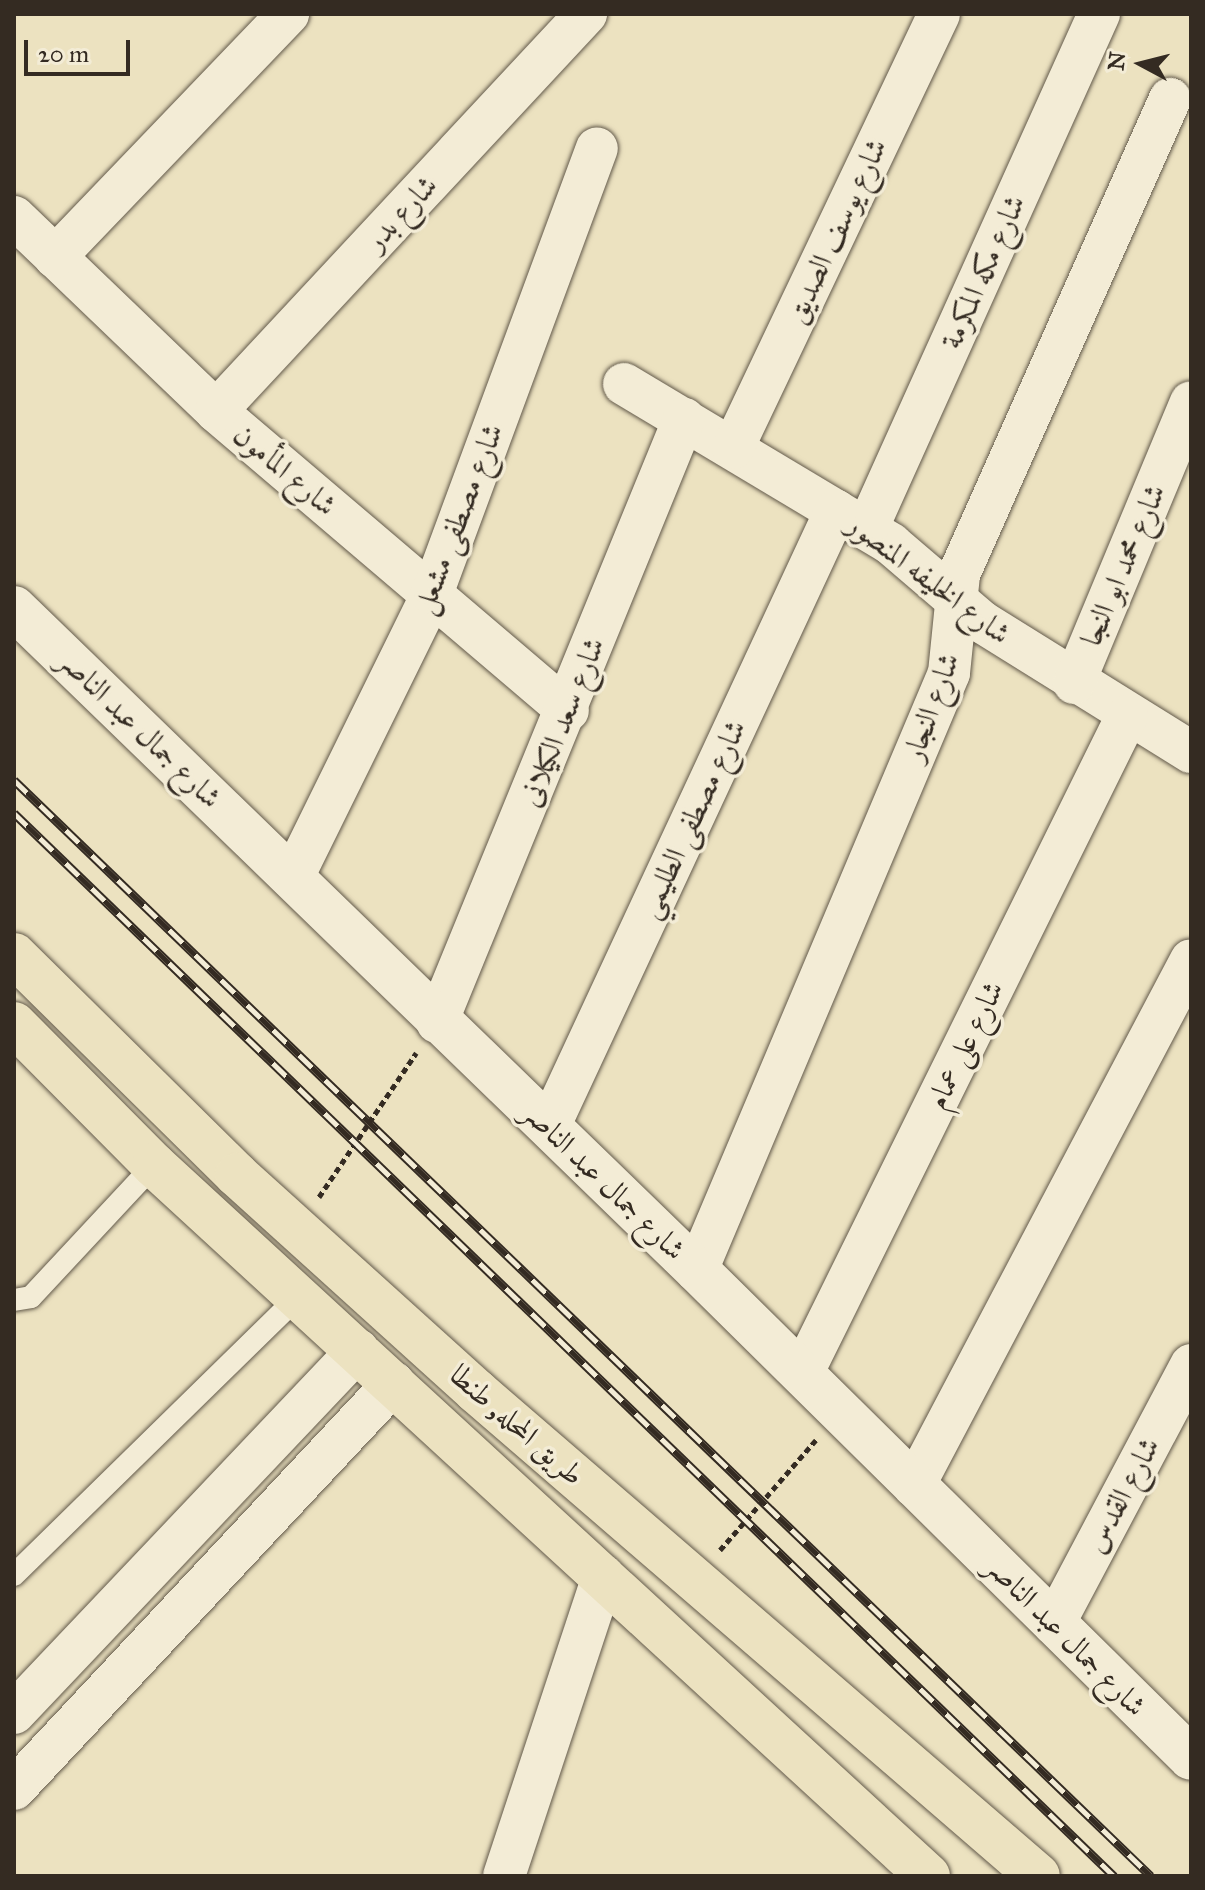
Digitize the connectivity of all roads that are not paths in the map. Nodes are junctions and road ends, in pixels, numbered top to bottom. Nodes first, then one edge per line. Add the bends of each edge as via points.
1 (288, 14) edge
2 (586, 14) edge
3 (939, 14) edge
4 (1099, 14) edge
5 (1170, 99) dead end
6 (597, 149) dead end
7 (14, 217) edge
8 (55, 257) junction
9 (624, 384) dead end
10 (1191, 402) edge
11 (216, 411) junction
12 (684, 419) junction
13 (733, 448) junction
14 (851, 519) junction
15 (432, 594) junction
16 (956, 597) junction
17 (14, 608) edge
18 (1074, 683) junction
19 (568, 711) junction
20 (1127, 716) junction
21 (1190, 748) edge
22 (293, 877) junction
23 (14, 955) edge
24 (1191, 960) edge
25 (437, 1022) junction
26 (14, 1024) edge
27 (549, 1127) junction
28 (154, 1165) junction
29 (697, 1270) junction
30 (299, 1296) junction
31 (14, 1300) edge
32 (358, 1350) junction
33 (1191, 1365) edge
34 (802, 1374) junction
35 (394, 1383) junction
36 (914, 1486) junction
37 (14, 1575) edge
38 (603, 1576) junction
39 (1054, 1624) junction
40 (759, 1632) junction
41 (719, 1683) junction
42 (14, 1713) edge
43 (1190, 1753) edge
44 (14, 1789) edge
45 (504, 1876) edge
46 (928, 1876) edge
47 (1038, 1876) edge

1 - 8 street
2 - 11 street, شارع بدر
3 - 13 street, شارع يوسف الصديق
4 - 14 street, شارع مكه المكرمة
5 - 16 street, شارع النجار via 959,574
6 - 15 street, شارع مصطفى مشعل
7 - 8 street, شارع المأمون
8 - 11 street, شارع المأمون
9 - 12 street, شارع الخليفه المنصور
10 - 18 street, شارع محمد ابو النجا
11 - 15 street, شارع المأمون
12 - 13 street, شارع الخليفه المنصور
12 - 19 street, شارع سعد الكيلانى
13 - 14 street, شارع الخليفه المنصور
14 - 16 street, شارع الخليفه المنصور
14 - 27 street, شارع مصطفى الطليمي
15 - 19 street, شارع المأمون
15 - 22 street, شارع مصطفى مشعل
16 - 18 street, شارع الخليفه المنصور via 982,622
16 - 29 street, شارع النجار via 957,636 949,673
17 - 22 street, شارع جمال عبد الناصر
18 - 20 street, شارع الخليفه المنصور
19 - 25 street, شارع سعد الكيلانى
20 - 21 street, شارع الخليفه المنصور
20 - 34 street, شارع على عمام
22 - 25 street, شارع جمال عبد الناصر
23 - 40 main road, طريق المحله, طنطا via 299,1231
24 - 36 street
25 - 27 street, شارع جمال عبد الناصر
26 - 28 main road, طريق المحله, طنطا
27 - 29 street, شارع جمال عبد الناصر
28 - 30 main road, طريق المحله, طنطا
28 - 31 lane via 31,1297
29 - 34 street, شارع جمال عبد الناصر
30 - 32 main road, طريق المحله, طنطا
30 - 37 lane
32 - 35 main road, طريق المحله, طنطا
32 - 42 street
33 - 39 street, شارع القدس
34 - 36 street, شارع جمال عبد الناصر
35 - 38 main road, طريق المحله, طنطا
35 - 44 street
36 - 39 street, شارع جمال عبد الناصر
38 - 41 main road, طريق المحله, طنطا
38 - 45 street
39 - 43 street, شارع جمال عبد الناصر
40 - 41 main road
40 - 47 main road, طريق المحله, طنطا
41 - 46 main road, طريق المحله, طنطا

